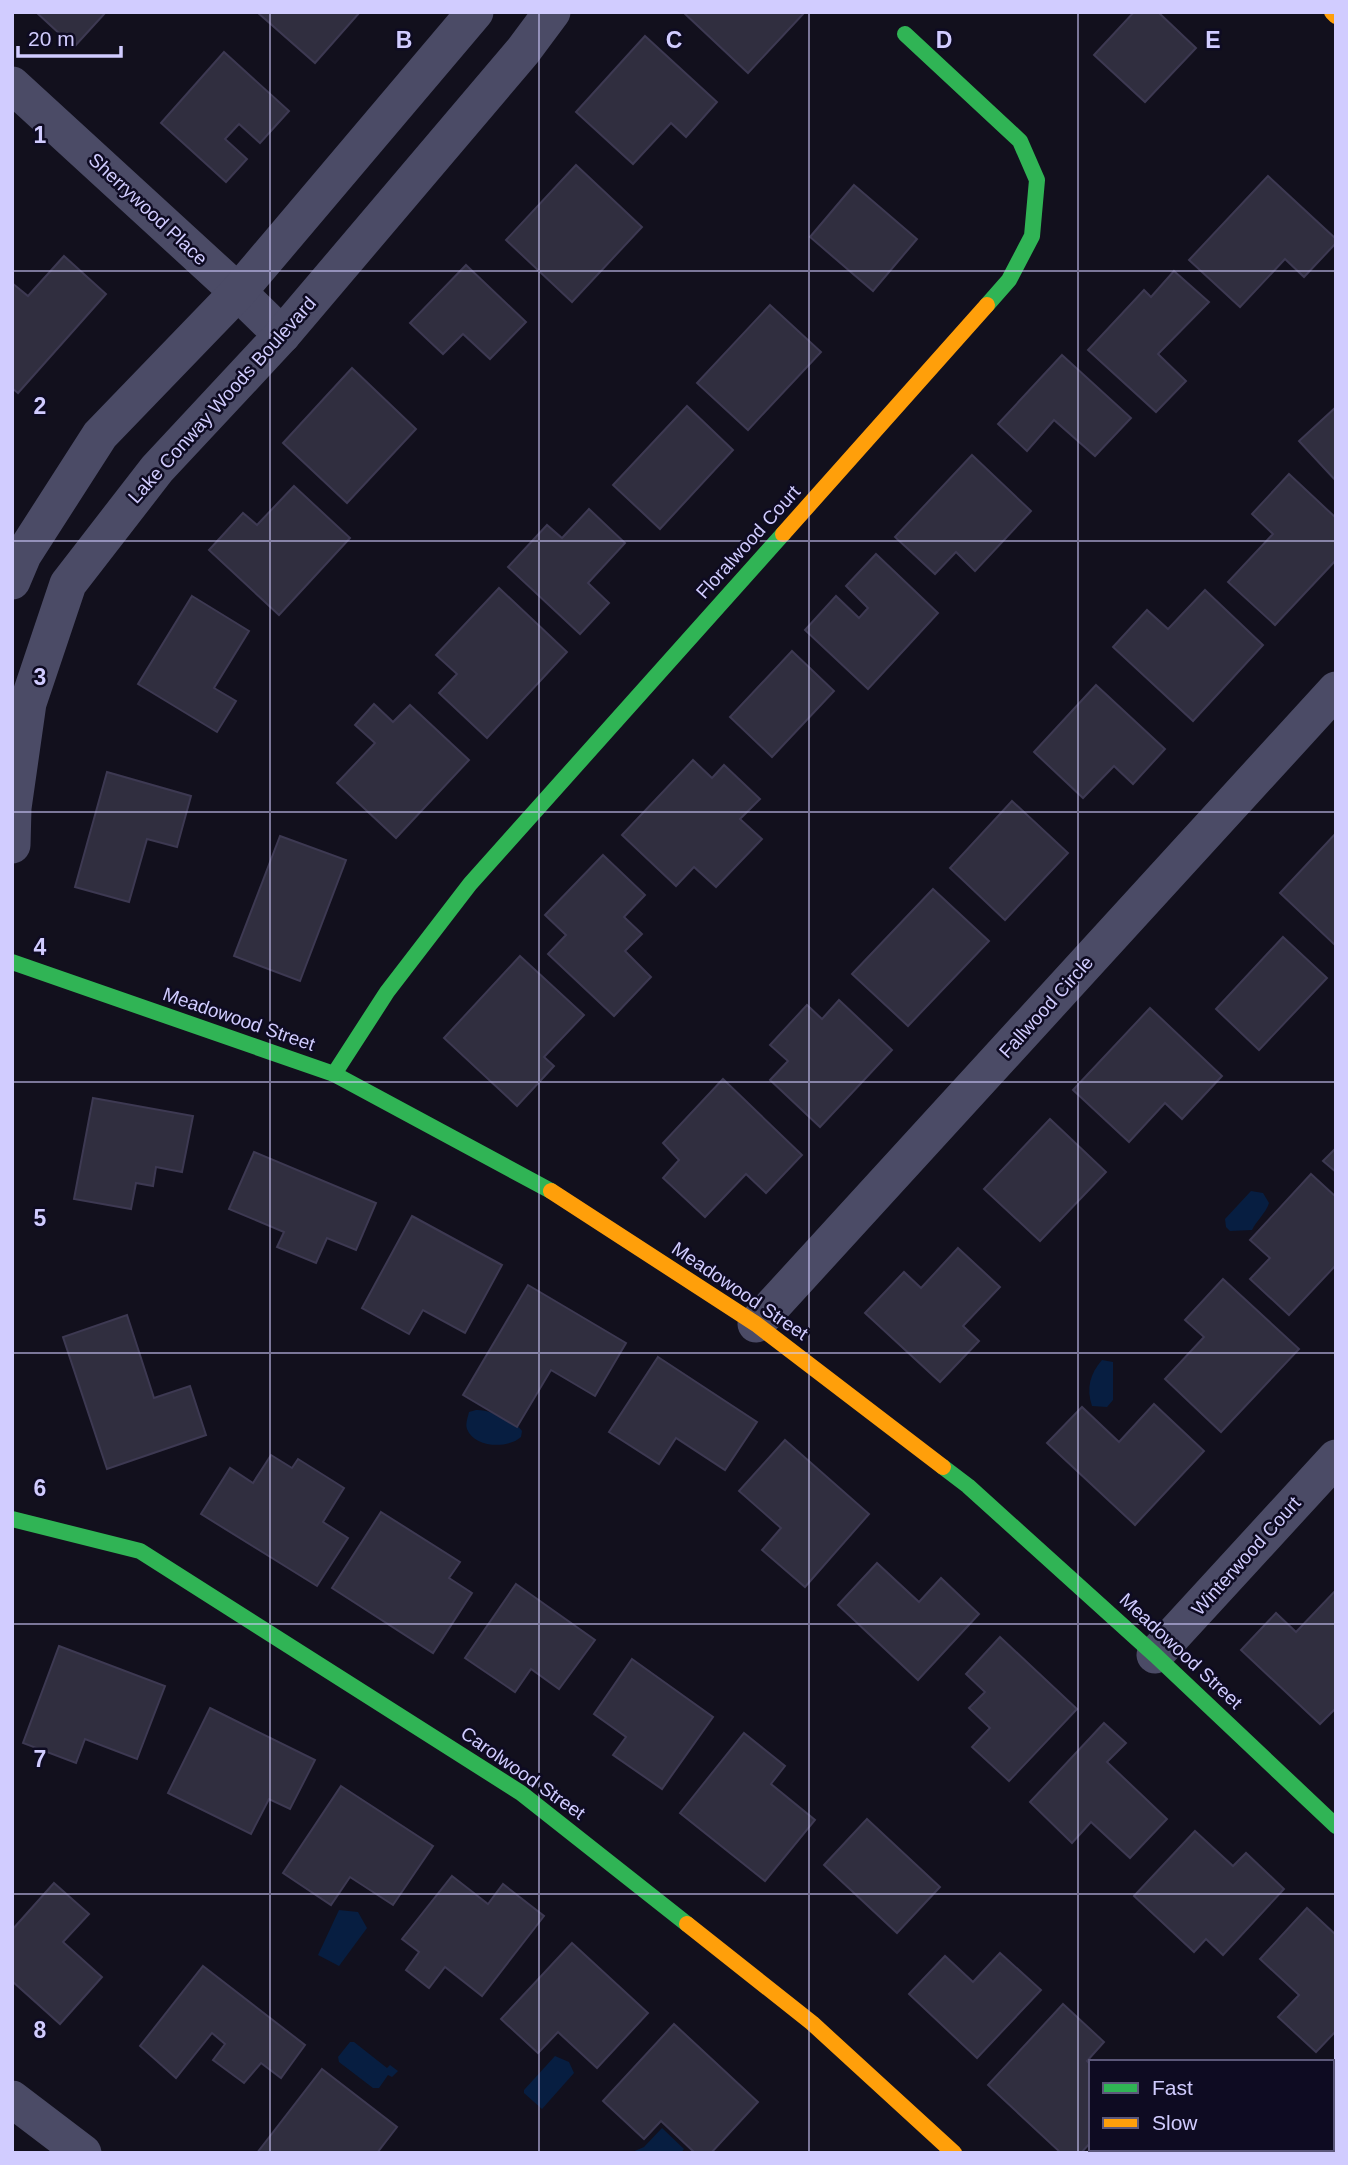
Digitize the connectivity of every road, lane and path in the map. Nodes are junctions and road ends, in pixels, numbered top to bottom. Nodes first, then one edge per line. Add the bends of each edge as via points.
1 (475, 12) edge
2 (552, 12) edge
3 (1332, 12) edge
4 (1336, 16) edge
5 (905, 34) dead end
6 (12, 85) edge
7 (239, 292) junction
8 (282, 335) junction
9 (12, 581) edge
10 (1336, 690) edge
11 (12, 845) edge
12 (12, 962) edge
13 (334, 1074) junction
14 (756, 1324) junction
15 (1336, 1458) edge
16 (12, 1519) edge
17 (1155, 1655) junction
18 (1336, 1826) edge
19 (12, 2099) edge
20 (83, 2153) edge
21 (954, 2153) edge

1 - 7 street
2 - 8 street, Lake Conway Woods Boulevard
3 - 4 street
5 - 13 street, Floralwood Court via 1020,141 1037,180 1032,236 1009,280 470,884 387,992
6 - 7 street, Sherrywood Place
7 - 8 street, Sherrywood Place
7 - 9 street via 100,435 23,555
8 - 11 street, Lake Conway Woods Boulevard via 157,469 68,584 28,703
10 - 14 street, Fallwood Circle
12 - 13 street, Meadowood Street
13 - 14 street, Meadowood Street via 541,1184
14 - 17 street, Meadowood Street via 968,1486
15 - 17 street, Winterwood Court
16 - 21 street, Carolwood Street via 139,1551 521,1793 812,2023
17 - 18 street, Meadowood Street
19 - 20 street

